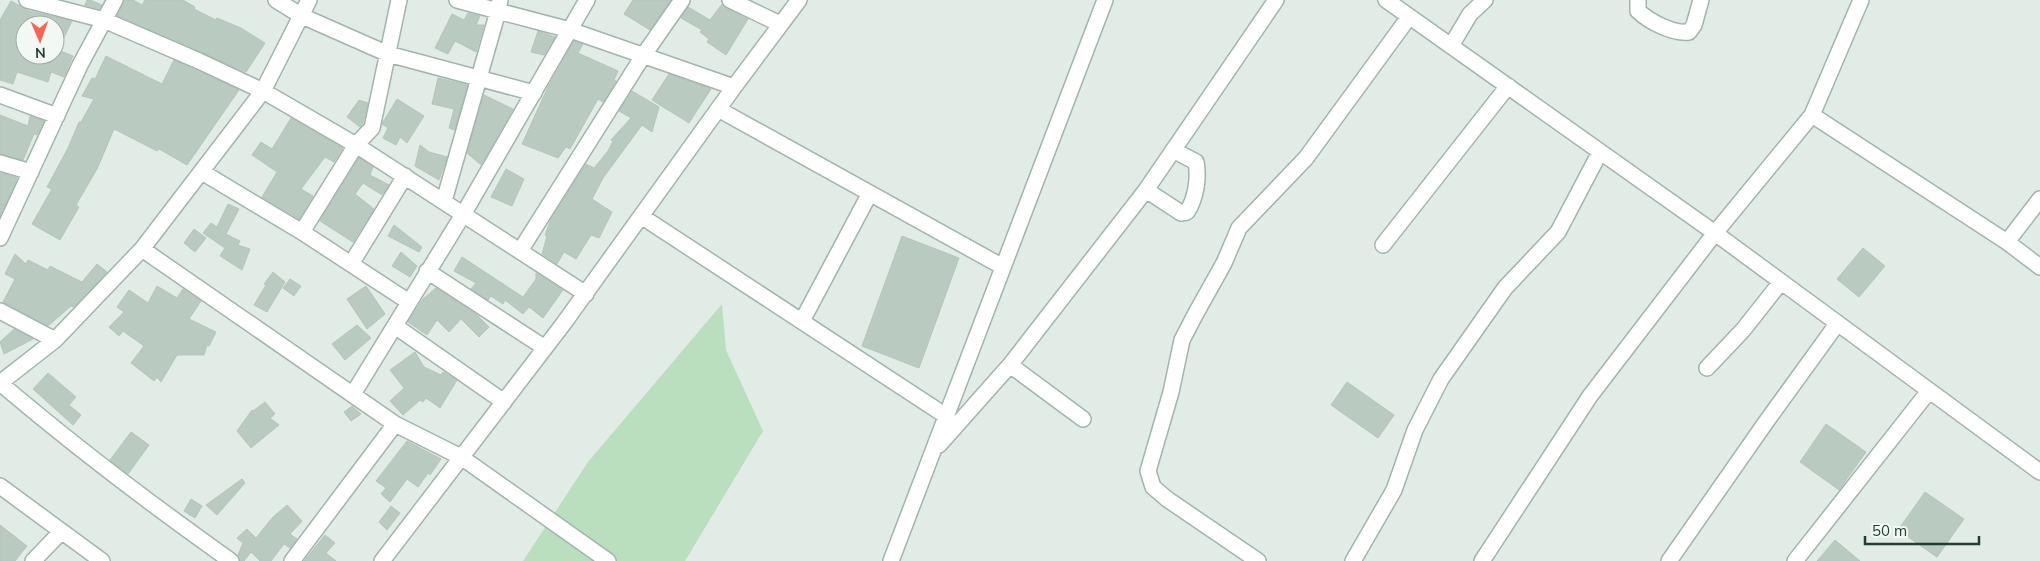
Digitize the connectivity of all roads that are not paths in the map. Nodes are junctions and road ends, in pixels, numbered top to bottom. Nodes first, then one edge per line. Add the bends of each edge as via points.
1 (27, 0) edge
2 (115, 0) edge
3 (276, 0) edge
4 (309, 0) edge
5 (400, 0) edge
6 (457, 0) edge
7 (587, 0) edge
8 (682, 0) edge
9 (730, 0) edge
10 (799, 0) edge
11 (1105, 0) edge
12 (1276, 0) edge
13 (1386, 0) edge
14 (1485, 0) edge
15 (1638, 0) edge
16 (1701, 0) edge
17 (1861, 0) edge
18 (499, 5) edge
19 (302, 16) junction
20 (1409, 16) junction
21 (104, 20) junction
22 (780, 24) junction
23 (570, 30) junction
24 (1451, 46) junction
25 (388, 54) junction
26 (643, 56) junction
27 (479, 77) junction
28 (1508, 86) junction
29 (734, 87) junction
30 (263, 91) junction
31 (534, 93) junction
32 (0, 95) edge
33 (718, 109) junction
34 (1812, 115) junction
35 (57, 116) junction
36 (356, 145) junction
37 (1173, 150) junction
38 (1600, 152) junction
39 (0, 164) edge
40 (31, 172) junction
41 (202, 172) junction
42 (405, 176) junction
43 (1146, 190) junction
44 (870, 193) junction
45 (2040, 199) edge
46 (444, 201) junction
47 (464, 213) junction
48 (641, 216) junction
49 (302, 232) junction
50 (1715, 234) junction
51 (0, 238) edge
52 (2007, 242) junction
53 (1383, 245) dead end
54 (142, 249) junction
55 (520, 250) junction
56 (350, 264) junction
57 (1003, 267) junction
58 (2040, 267) edge
59 (427, 271) junction
60 (1781, 282) junction
61 (586, 294) junction
62 (409, 302) junction
63 (0, 311) edge
64 (802, 321) junction
65 (1837, 324) junction
66 (395, 326) junction
67 (55, 340) junction
68 (545, 348) junction
69 (1010, 365) junction
70 (1707, 368) dead end
71 (0, 383) edge
72 (1929, 391) junction
73 (353, 394) junction
74 (504, 402) junction
75 (946, 416) junction
76 (1083, 419) dead end
77 (395, 424) junction
78 (933, 452) junction
79 (461, 457) junction
80 (2040, 472) edge
81 (0, 486) edge
82 (61, 532) junction
83 (33, 561) edge
84 (102, 561) edge
85 (232, 561) edge
86 (292, 561) edge
87 (382, 561) edge
88 (608, 561) edge
89 (891, 561) edge
90 (1258, 561) edge
91 (1353, 561) edge
92 (1482, 561) edge
93 (1669, 561) edge
94 (1795, 561) edge

1 - 21 street
2 - 21 street
3 - 19 street
4 - 19 street
5 - 25 street
6 - 18 street
7 - 23 street
8 - 26 street
9 - 22 street
10 - 22 street
11 - 57 street
12 - 37 street
13 - 20 street
14 - 24 street via 1470,14
15 - 16 street via 1638,11 1646,18 1681,33 1689,32 1694,25
17 - 34 street
18 - 23 street
18 - 27 street
19 - 25 street
19 - 30 street
20 - 24 street
20 - 90 street via 1306,158 1239,228 1224,263 1182,340 1148,471 1153,487
21 - 30 street
21 - 35 street
22 - 29 street
23 - 26 street
23 - 31 street
24 - 28 street
25 - 27 street
25 - 36 street via 372,128
26 - 29 street
26 - 55 street
27 - 31 street
27 - 46 street
28 - 38 street
28 - 53 street
29 - 33 street
30 - 36 street
30 - 41 street
31 - 47 street
32 - 35 street
33 - 44 street
33 - 48 street
34 - 50 street
34 - 52 street
35 - 40 street
36 - 42 street
36 - 49 street
37 - 43 street
37 - 43 street via 1196,162 1193,203 1187,212 1181,213
38 - 50 street
38 - 91 street via 1558,232 1505,288 1441,378 1415,430 1394,490
39 - 40 street
40 - 51 street
41 - 49 street
41 - 54 street
42 - 46 street
42 - 56 street
43 - 69 street
44 - 57 street
44 - 64 street
45 - 52 street
46 - 47 street
47 - 55 street
47 - 59 street
48 - 61 street
48 - 64 street
49 - 56 street
50 - 60 street
50 - 92 street via 1590,396
52 - 58 street
54 - 67 street
54 - 73 street
55 - 61 street
56 - 62 street
57 - 75 street
59 - 62 street
59 - 68 street
60 - 65 street
60 - 70 street via 1743,330
61 - 68 street
62 - 66 street
63 - 67 street
64 - 75 street
65 - 72 street
65 - 93 street
66 - 73 street
66 - 74 street
67 - 71 street
68 - 74 street
69 - 76 street
69 - 78 street
71 - 85 street via 161,512
72 - 80 street
72 - 94 street
73 - 77 street
74 - 79 street
75 - 78 street
77 - 79 street
77 - 86 street
78 - 89 street
79 - 87 street
79 - 88 street
81 - 82 street
82 - 83 street
82 - 84 street

